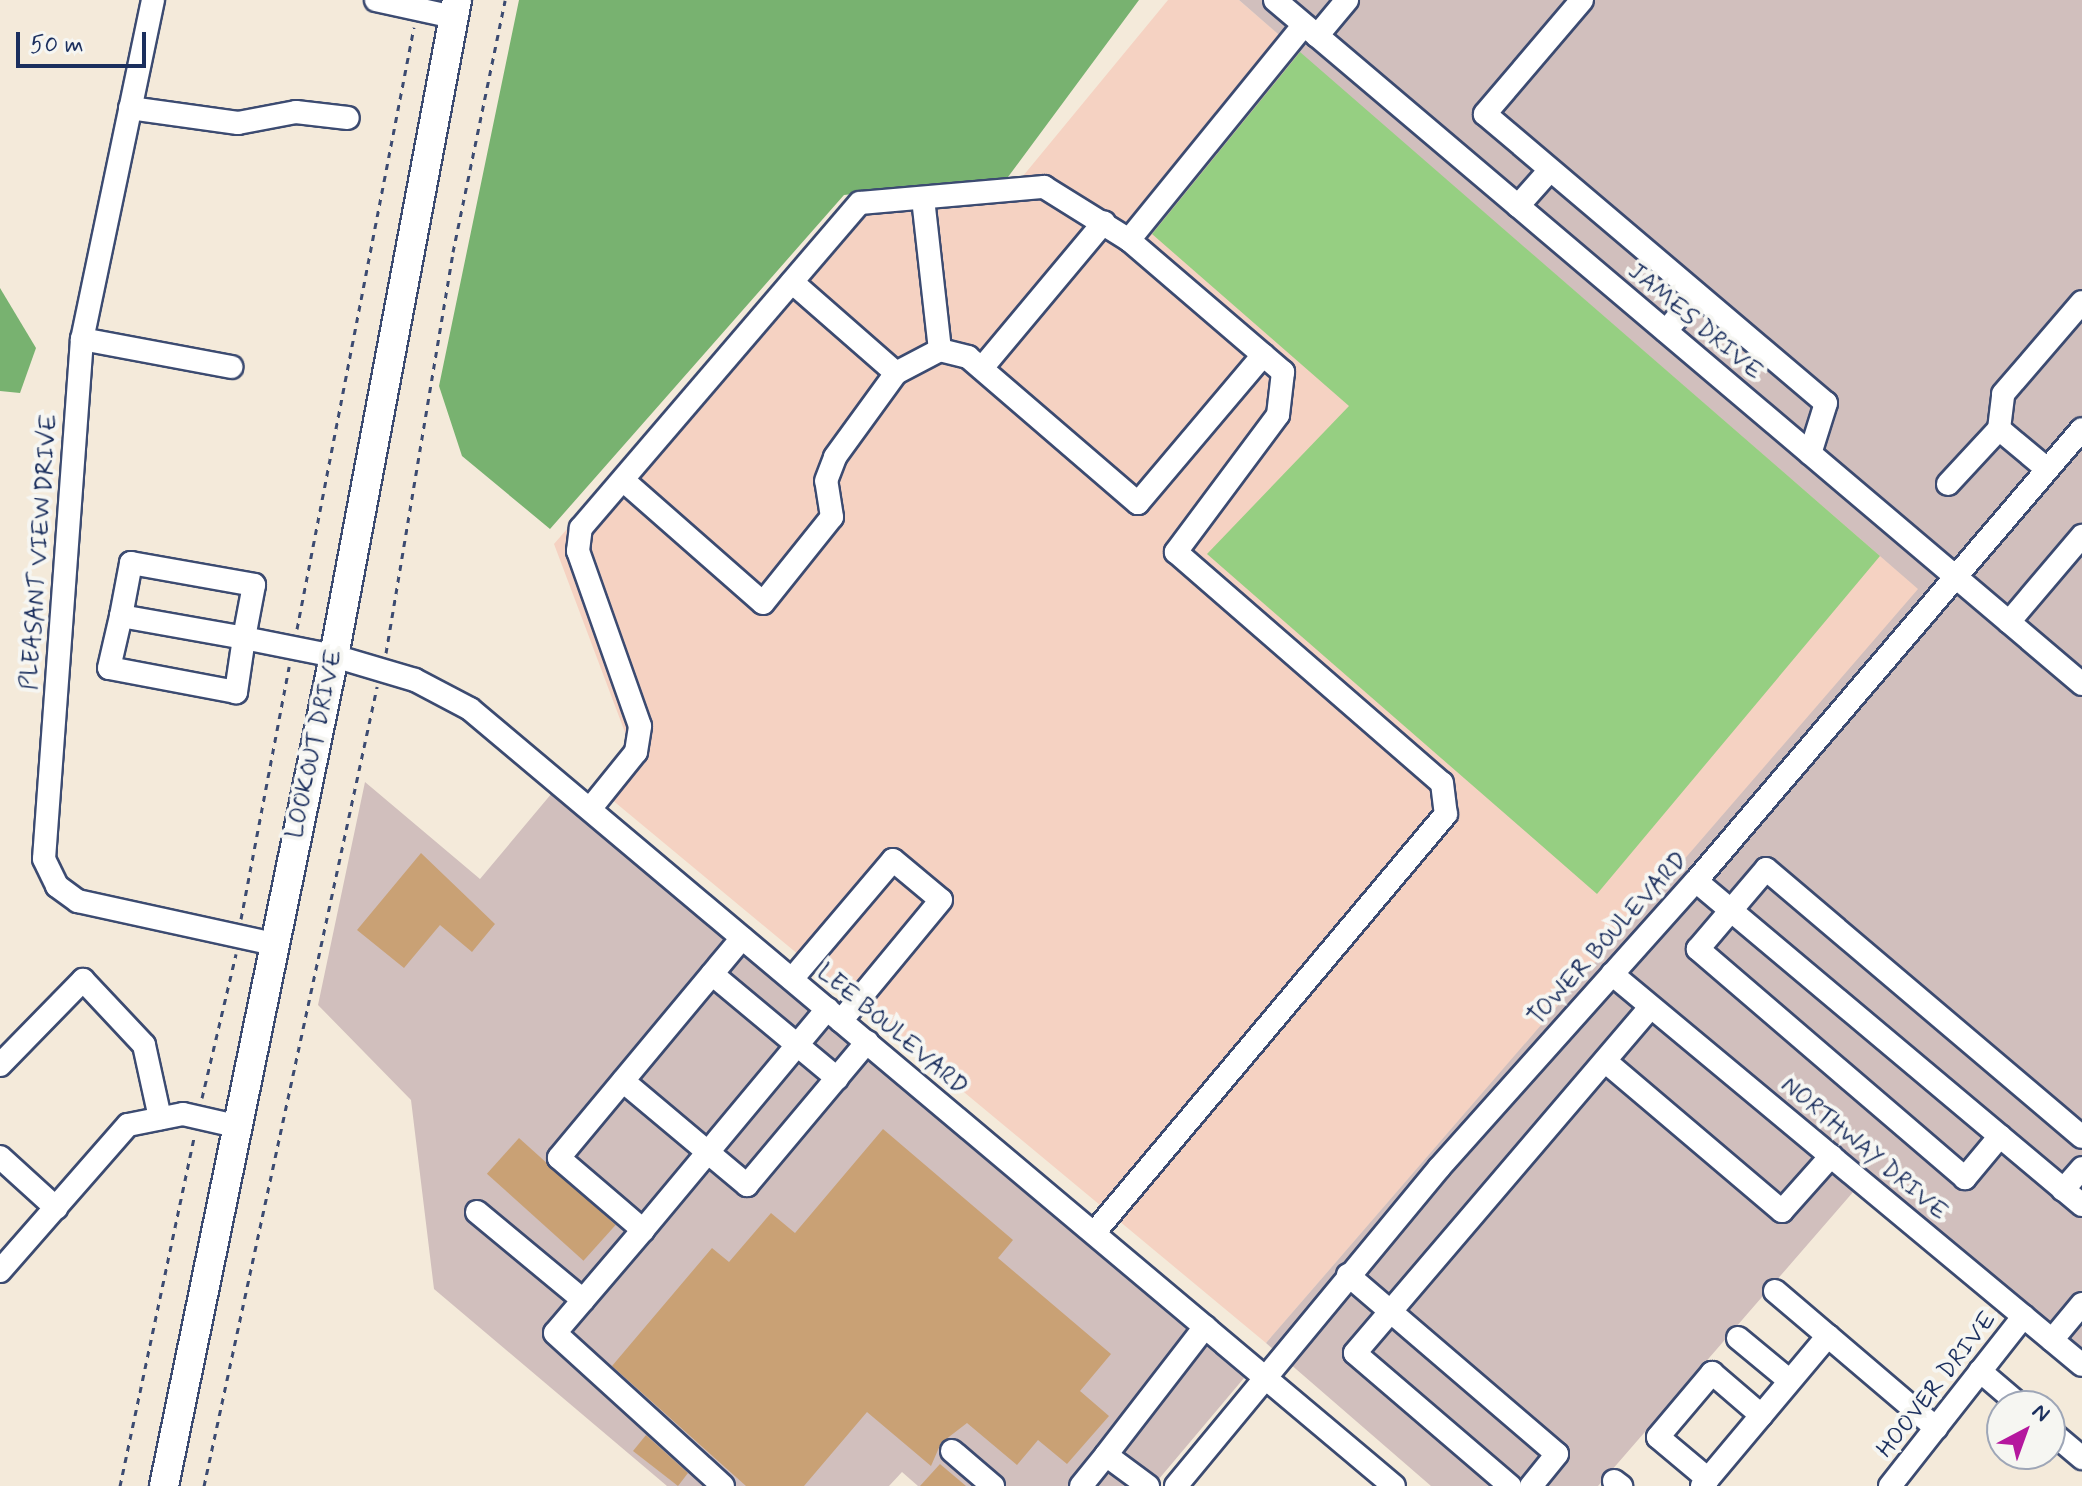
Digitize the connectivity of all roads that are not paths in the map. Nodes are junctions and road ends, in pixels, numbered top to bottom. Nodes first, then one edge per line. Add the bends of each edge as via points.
1 (153, 0) edge
2 (376, 0) edge
3 (1275, 0) edge
4 (1347, 0) edge
5 (1582, 0) edge
6 (455, 8) edge
7 (1311, 30) junction
8 (130, 108) junction
9 (348, 118) dead end
10 (1550, 170) junction
11 (923, 198) junction
12 (1518, 206) junction
13 (1104, 222) junction
14 (1129, 240) junction
15 (792, 282) junction
16 (1697, 294) junction
17 (2082, 302) edge
18 (1666, 331) junction
19 (82, 339) junction
20 (940, 350) junction
21 (1263, 355) junction
22 (231, 367) dead end
23 (982, 368) junction
24 (896, 373) junction
25 (1999, 429) junction
26 (2082, 429) edge
27 (1810, 454) junction
28 (2047, 469) junction
29 (623, 480) junction
30 (1948, 484) dead end
31 (2082, 536) edge
32 (1956, 575) junction
33 (121, 616) junction
34 (2009, 622) junction
35 (244, 638) junction
36 (334, 656) junction
37 (2082, 684) edge
38 (590, 809) junction
39 (1696, 881) junction
40 (1731, 910) junction
41 (742, 938) junction
42 (273, 944) junction
43 (712, 974) junction
44 (1612, 974) junction
45 (792, 979) junction
46 (1651, 1007) junction
47 (834, 1015) junction
48 (867, 1042) junction
49 (798, 1045) junction
50 (1605, 1061) junction
51 (0, 1065) edge
52 (837, 1078) junction
53 (623, 1081) junction
54 (160, 1118) junction
55 (236, 1126) junction
56 (2000, 1136) junction
57 (2082, 1137) edge
58 (708, 1152) junction
59 (1831, 1156) junction
60 (0, 1157) edge
61 (2082, 1168) edge
62 (2063, 1190) junction
63 (2082, 1205) edge
64 (56, 1208) junction
65 (477, 1212) dead end
66 (643, 1230) junction
67 (1094, 1233) junction
68 (0, 1271) edge
69 (1348, 1275) junction
70 (1775, 1291) dead end
71 (583, 1300) junction
72 (1390, 1311) junction
73 (2079, 1313) edge
74 (2024, 1316) junction
75 (1205, 1327) junction
76 (1828, 1336) junction
77 (1738, 1338) dead end
78 (2052, 1340) junction
79 (2082, 1365) edge
80 (1980, 1371) junction
81 (1263, 1375) junction
82 (1790, 1381) junction
83 (2002, 1390) edge
84 (1761, 1415) junction
85 (1936, 1428) junction
86 (2066, 1444) edge
87 (952, 1451) dead end
88 (1106, 1455) junction
89 (2082, 1458) edge
90 (1705, 1482) edge
91 (164, 1486) edge
92 (723, 1486) edge
93 (993, 1486) edge
94 (1081, 1486) edge
95 (1148, 1486) edge
96 (1176, 1486) edge
97 (1394, 1486) edge
98 (1510, 1486) edge
99 (1531, 1486) edge
100 (1890, 1486) edge

1 - 8 street, PLEASANT VIEW DRIVE
2 - 6 street via 416,9
3 - 7 street, JAMES DRIVE
4 - 7 street
5 - 10 street via 1485,114
6 - 36 main road, LOOKOUT DRIVE
7 - 12 street, JAMES DRIVE
7 - 14 street
8 - 9 street via 238,123 296,112
8 - 19 street, PLEASANT VIEW DRIVE
10 - 12 street
10 - 16 street
11 - 13 street via 1044,187
11 - 15 street via 860,203
11 - 20 street
12 - 18 street, JAMES DRIVE
13 - 14 street
13 - 23 street
14 - 21 street
15 - 24 street
15 - 29 street
16 - 18 street
16 - 27 street via 1826,403
17 - 25 street via 2003,394
18 - 27 street, JAMES DRIVE
19 - 22 street
19 - 42 street, PLEASANT VIEW DRIVE via 44,859 57,886 78,901
20 - 23 street
20 - 24 street
21 - 23 street via 1138,503
21 - 67 street via 1283,372 1278,415 1176,552 1442,783 1446,814
24 - 29 street via 835,457 826,481 832,517 763,603
25 - 28 street
25 - 30 street
26 - 28 street, TOWER BOULEVARD
27 - 32 street, JAMES DRIVE
28 - 32 street, TOWER BOULEVARD
29 - 38 street via 581,528 578,551 640,726 636,752
31 - 34 street
32 - 34 street, JAMES DRIVE
32 - 39 street, TOWER BOULEVARD
33 - 35 street, LEE BOULEVARD
33 - 35 street via 131,563 239,582 254,585
33 - 35 street via 109,668 236,692
34 - 37 street, JAMES DRIVE
35 - 36 street, LEE BOULEVARD
36 - 38 street, LEE BOULEVARD via 383,669 470,709
36 - 42 main road, LOOKOUT DRIVE
38 - 41 street, LEE BOULEVARD
39 - 40 street
39 - 44 street, TOWER BOULEVARD
40 - 56 street
40 - 56 street via 1698,949 1965,1178
40 - 57 street via 1766,869
41 - 43 street
41 - 45 street, LEE BOULEVARD
42 - 55 main road, LOOKOUT DRIVE
43 - 49 street
43 - 53 street
44 - 46 street, NORTHWAY DRIVE
44 - 69 street, TOWER BOULEVARD
45 - 47 street, LEE BOULEVARD
45 - 47 street via 893,860 941,900
46 - 50 street
46 - 59 street, NORTHWAY DRIVE
47 - 48 street, LEE BOULEVARD
47 - 49 street
48 - 52 street
48 - 67 street, LEE BOULEVARD
49 - 52 street
49 - 58 street
50 - 59 street via 1782,1211
50 - 72 street
51 - 54 street via 83,980 144,1045
52 - 58 street via 747,1185
53 - 58 street
53 - 66 street via 559,1158
54 - 55 street via 198,1117
54 - 64 street via 128,1125
55 - 91 main road, LOOKOUT DRIVE
56 - 62 street
58 - 66 street
59 - 74 street, NORTHWAY DRIVE
60 - 64 street
61 - 62 street
62 - 63 street
64 - 68 street
65 - 71 street
66 - 71 street
67 - 75 street, LEE BOULEVARD
69 - 72 street
69 - 81 street, TOWER BOULEVARD
70 - 76 street
71 - 92 street via 555,1333
72 - 98 street via 1355,1353
72 - 99 street via 1557,1454
73 - 78 street
74 - 78 street, NORTHWAY DRIVE
74 - 80 street, HOOVER DRIVE
75 - 81 street, LEE BOULEVARD
75 - 88 street
76 - 82 street
76 - 85 street
77 - 82 street
78 - 79 street, NORTHWAY DRIVE
80 - 83 street
80 - 85 street, HOOVER DRIVE
81 - 96 street, TOWER BOULEVARD
81 - 97 street, LEE BOULEVARD
82 - 84 street
84 - 90 street
84 - 90 street via 1712,1373 1667,1426 1658,1437
85 - 100 street, HOOVER DRIVE
86 - 89 street
87 - 93 street
88 - 94 street
88 - 95 street

